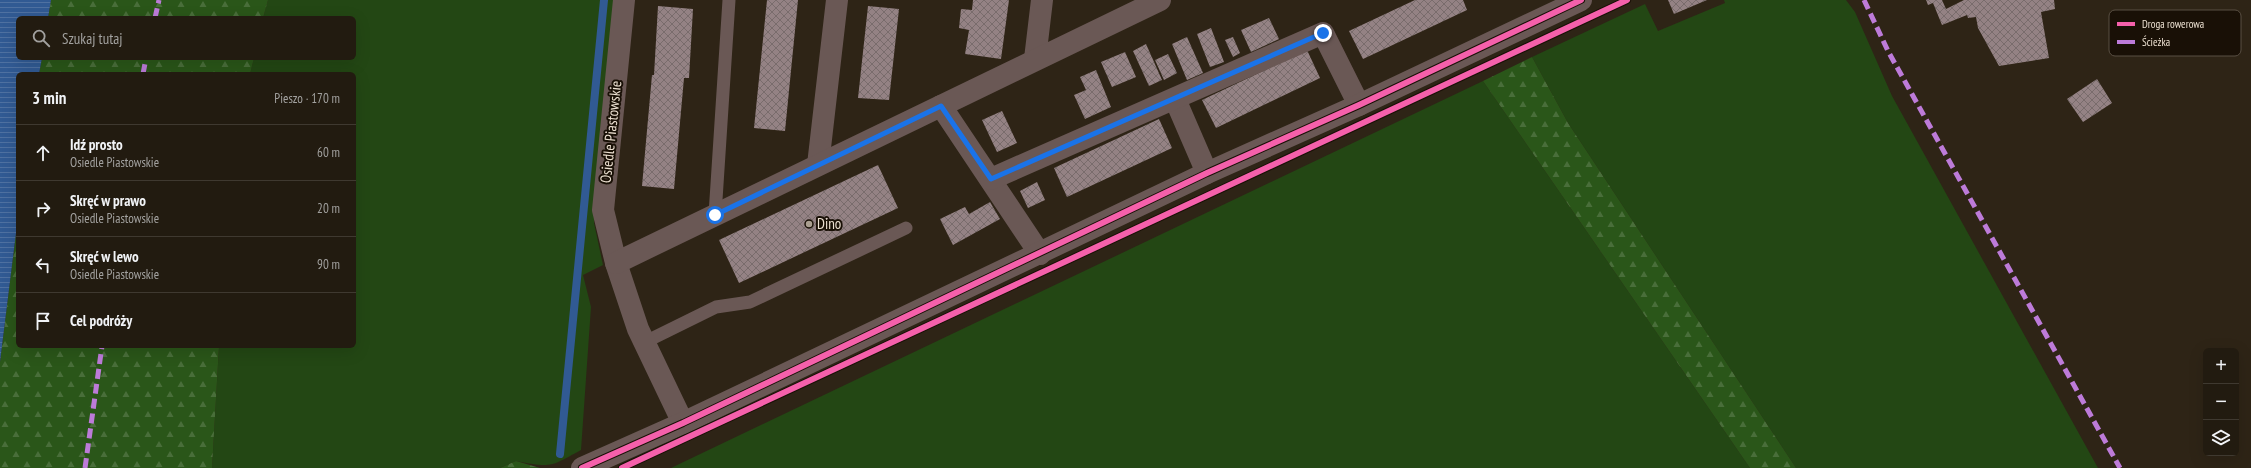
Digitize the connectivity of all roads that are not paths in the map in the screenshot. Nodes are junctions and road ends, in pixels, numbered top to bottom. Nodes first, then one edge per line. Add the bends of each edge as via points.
1 (624, 0) edge
2 (729, 0) edge
3 (837, 0) edge
4 (1042, 0) edge
5 (1160, 0) edge
6 (1578, 1) edge
7 (1035, 59) junction
8 (1176, 99) junction
9 (1359, 105) junction
10 (941, 106) junction
11 (818, 166) junction
12 (1207, 173) junction
13 (991, 179) junction
14 (715, 215) junction
15 (906, 228) dead end
16 (1040, 254) junction
17 (616, 263) junction
18 (644, 342) junction
19 (683, 423) junction
20 (582, 468) edge

1 - 17 street, Osiedle Piastowskie via 603,210
2 - 14 lane
3 - 11 street
4 - 7 street
5 - 7 street
6 - 9 street
7 - 10 street
8 - 9 street via 1323,33
8 - 12 street
8 - 13 street
9 - 12 street
10 - 11 street
10 - 13 street
11 - 14 street
12 - 16 street
13 - 16 street
14 - 17 street
15 - 18 lane via 750,302 716,307
16 - 19 street
17 - 18 street, Osiedle Piastowskie
18 - 19 street, Osiedle Piastowskie
19 - 20 street

